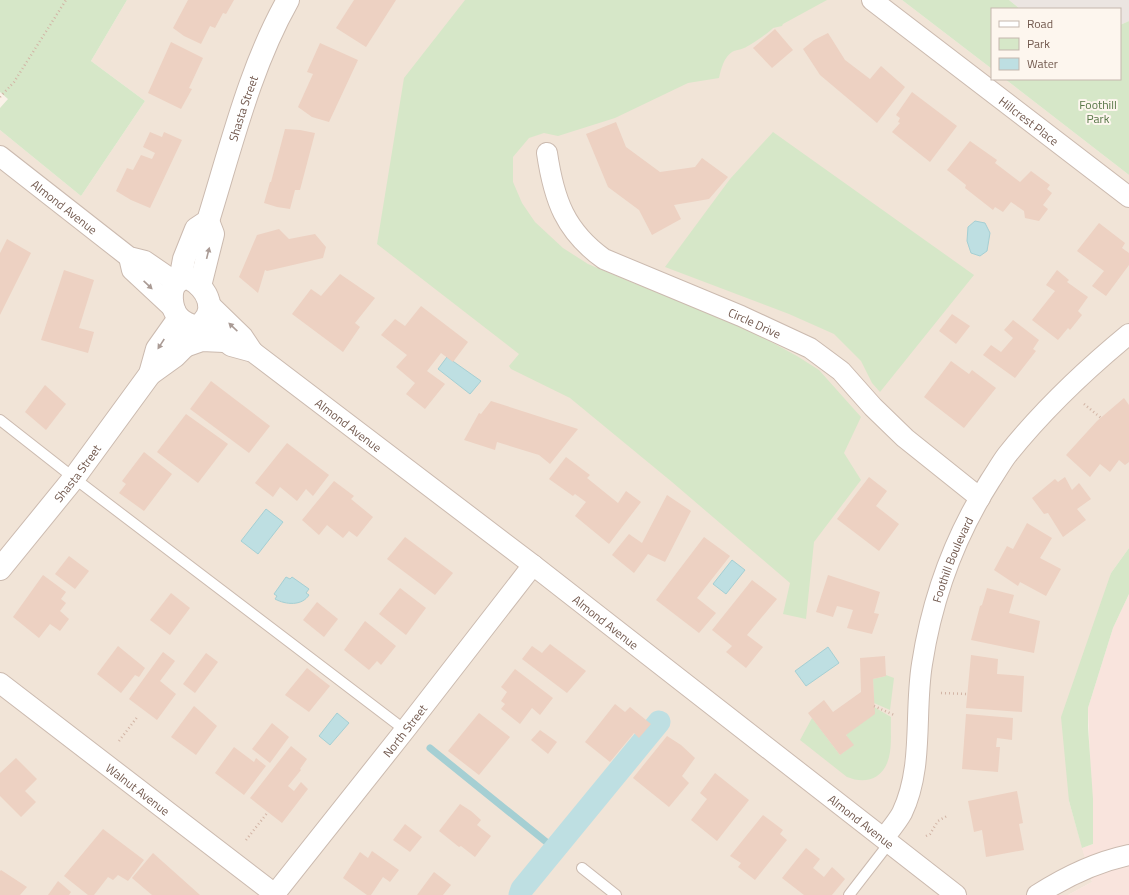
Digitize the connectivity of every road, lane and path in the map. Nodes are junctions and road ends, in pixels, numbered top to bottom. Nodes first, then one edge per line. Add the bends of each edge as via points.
1 (66, 0) edge
2 (288, 0) edge
3 (872, 0) edge
4 (0, 97) edge
5 (547, 153) dead end
6 (0, 156) edge
7 (1129, 197) edge
8 (208, 221) junction
9 (128, 257) junction
10 (178, 281) junction
11 (204, 295) junction
12 (188, 320) junction
13 (1129, 334) edge
14 (224, 341) junction
15 (185, 346) junction
16 (253, 352) junction
17 (150, 374) junction
18 (1084, 404) dead end
19 (1101, 418) dead end
20 (0, 420) edge
21 (74, 478) junction
22 (980, 498) junction
23 (533, 565) junction
24 (0, 569) edge
25 (0, 683) edge
26 (941, 693) dead end
27 (968, 694) dead end
28 (874, 706) dead end
29 (894, 715) dead end
30 (138, 716) dead end
31 (405, 730) junction
32 (119, 741) dead end
33 (268, 812) dead end
34 (947, 816) dead end
35 (926, 836) dead end
36 (246, 840) dead end
37 (887, 840) junction
38 (1129, 855) edge
39 (582, 868) dead end
40 (275, 895) edge
41 (616, 895) edge
42 (849, 895) edge
43 (956, 895) edge
44 (1037, 895) edge

1 - 4 path via 14,82
2 - 8 street, Shasta Street via 278,18 245,101
3 - 7 street, Hillcrest Place
5 - 22 street, Circle Drive via 554,192 562,212 584,243 594,252 604,259 741,316 810,348 840,371 905,438
6 - 9 street, Almond Avenue
8 - 10 street, Shasta Street via 196,229
11 -> 8 street, Shasta Street via 213,234
9 - 10 street, Almond Avenue via 145,261
9 -> 12 street, Almond Avenue via 132,270
10 - 11 street via 188,278 196,282
10 - 12 street via 172,290 172,297
11 - 12 street via 209,312 207,318
16 -> 11 street, Almond Avenue via 243,337
12 - 14 street, Almond Avenue
12 - 15 street, Shasta Street
12 -> 17 street, Shasta Street via 157,349
13 - 22 street, Foothill Boulevard via 1081,374 1055,400 1006,456
14 - 15 street via 202,340
14 - 16 street, Almond Avenue via 231,346
15 - 17 street, Shasta Street
16 - 23 street, Almond Avenue
17 - 21 street, Shasta Street
18 - 19 path
20 - 21 lane
21 - 24 street, Shasta Street
21 - 31 lane
22 - 37 street, Foothill Boulevard via 952,556 932,617 920,676 916,755 911,787 902,813
23 - 31 street, North Street
23 - 37 street, Almond Avenue
25 - 40 street, Walnut Avenue
26 - 27 path
28 - 29 path
30 - 32 path
31 - 40 street, North Street
33 - 36 path
34 - 35 path via 938,821 932,832
37 - 42 lane
37 - 43 street, Almond Avenue
38 - 44 street via 1107,860 1048,887
39 - 41 lane

